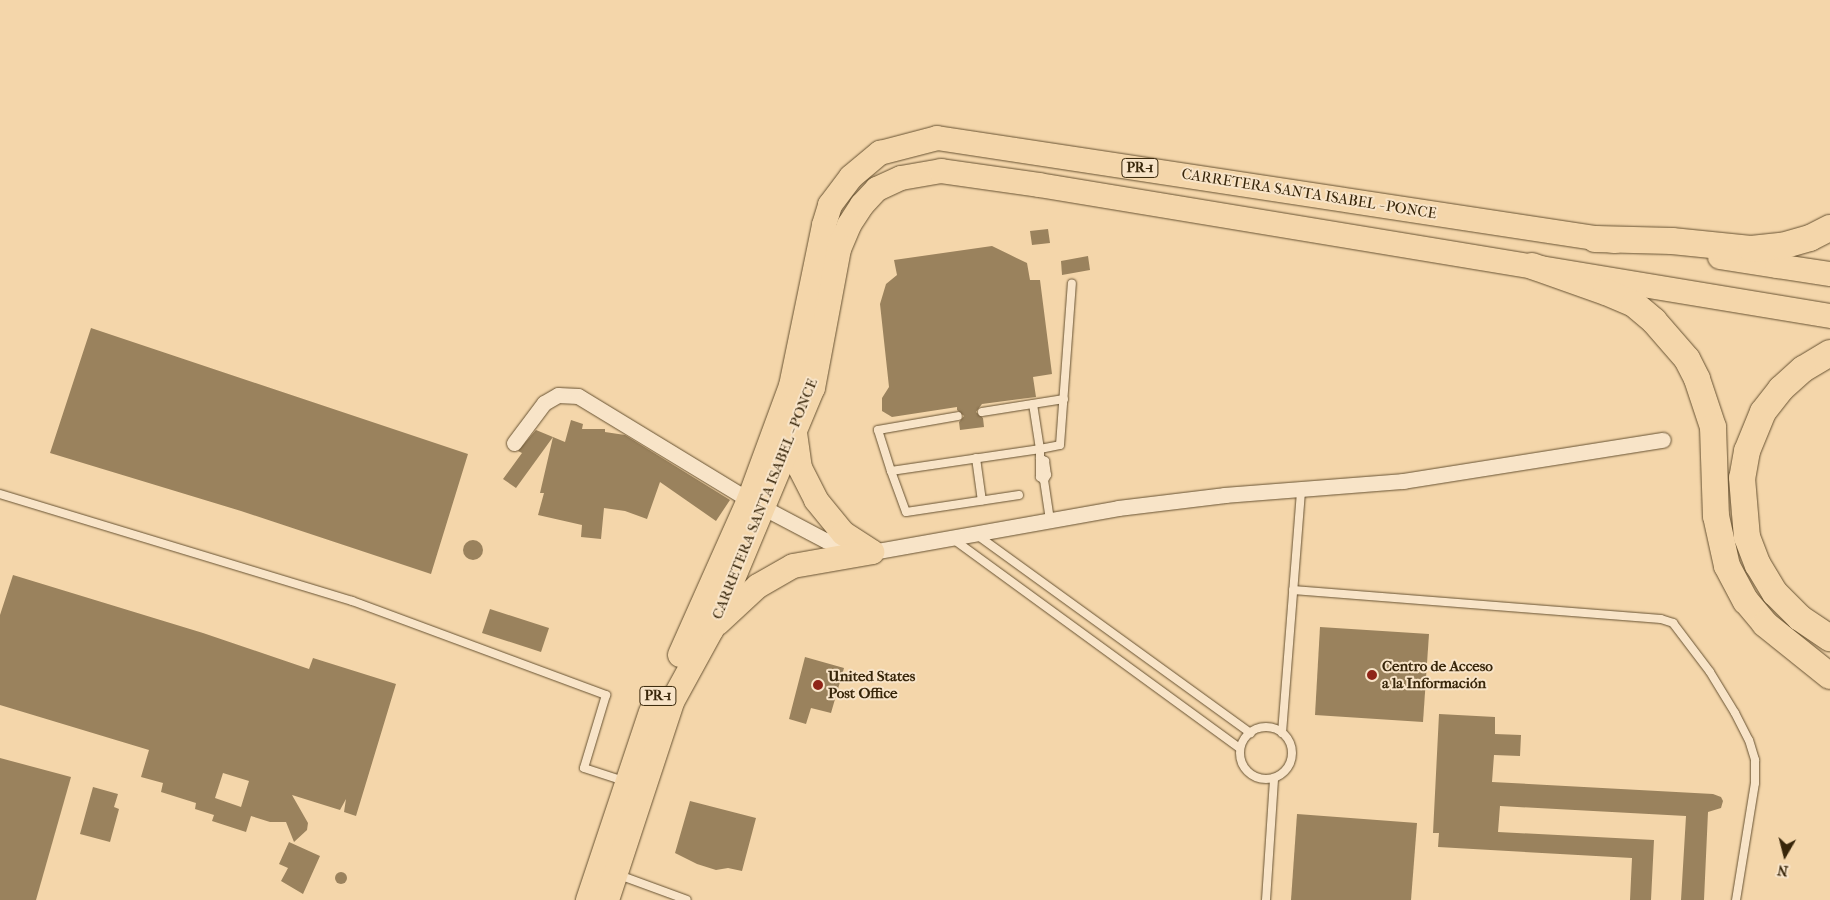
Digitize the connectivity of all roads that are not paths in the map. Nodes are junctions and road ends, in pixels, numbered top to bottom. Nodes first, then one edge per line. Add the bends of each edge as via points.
1 (1830, 228) edge
2 (1595, 238) junction
3 (1532, 266) junction
4 (1830, 274) edge
5 (1072, 283) dead end
6 (1830, 316) edge
7 (1830, 353) edge
8 (1064, 400) junction
9 (1033, 404) junction
10 (982, 412) dead end
11 (958, 416) dead end
12 (795, 432) junction
13 (1663, 440) dead end
14 (514, 443) dead end
15 (1040, 449) junction
16 (976, 458) junction
17 (891, 471) junction
18 (1301, 489) junction
19 (0, 494) edge
20 (1019, 495) dead end
21 (982, 500) junction
22 (756, 504) junction
23 (1050, 520) junction
24 (975, 534) junction
25 (951, 538) junction
26 (872, 552) junction
27 (1293, 590) junction
28 (1076, 607) junction
29 (1065, 621) junction
30 (712, 629) junction
31 (1830, 638) edge
32 (1830, 676) edge
33 (1251, 733) junction
34 (1282, 733) junction
35 (1240, 748) junction
36 (1274, 778) junction
37 (627, 782) junction
38 (608, 871) junction
39 (588, 900) edge
40 (607, 900) edge
41 (687, 900) edge
42 (1266, 900) edge
43 (1736, 900) edge

1 - 2 highway via 1782,246 1751,249
2 - 4 main road, CARRETERA SANTA ISABEL - PONCE / PR-1
2 - 22 main road, CARRETERA SANTA ISABEL - PONCE / PR-1 via 936,138 902,146 880,153 851,177 830,205 791,386
3 - 6 main road, CARRETERA SANTA ISABEL - PONCE / PR-1
3 - 12 main road, CARRETERA SANTA ISABEL - PONCE / PR-1 via 941,171 901,178 877,189 849,225 839,249 813,388
3 - 32 highway via 1634,304 1654,321 1687,359 1712,427 1716,516 1728,566 1746,601 1765,624
5 - 8 lane
7 - 31 highway via 1803,369 1780,389 1763,412 1747,451 1742,478 1747,537 1758,565 1775,593 1800,618
8 - 9 lane
8 - 15 lane via 1060,445
9 - 10 lane
9 - 15 lane
11 - 17 lane via 878,430
12 - 22 main road, CARRETERA SANTA ISABEL - PONCE / PR-1
12 - 26 main road via 800,468 816,500 843,533
13 - 18 street via 1403,481
14 - 22 street via 544,403 558,395 574,395
15 - 16 lane
15 - 23 lane via 1047,475 1044,480
16 - 17 lane
16 - 21 lane
17 - 21 lane via 906,512
18 - 23 street via 1225,495
18 - 27 lane
19 - 37 lane via 352,601 606,695 584,768
20 - 21 lane
22 - 26 street via 824,540
22 - 30 main road, CARRETERA SANTA ISABEL - PONCE / PR-1
22 - 37 main road, CARRETERA SANTA ISABEL - PONCE / PR-1 via 652,708
23 - 24 street
24 - 25 street
24 - 28 lane
25 - 26 street
25 - 29 lane
26 - 30 main road via 793,566 758,586
27 - 34 lane
27 - 43 lane via 1673,622 1735,713 1754,760 1755,783
28 - 29 lane
28 - 33 lane
29 - 35 lane
30 - 38 main road, CARRETERA SANTA ISABEL - PONCE / PR-1 via 672,702
33 - 34 lane via 1265,727
33 - 35 lane
34 - 36 lane via 1291,748 1291,757 1288,766
35 - 36 lane via 1240,759 1246,770 1255,777
36 - 42 lane
37 - 38 main road, CARRETERA SANTA ISABEL - PONCE / PR-1
38 - 39 main road, CARRETERA SANTA ISABEL - PONCE / PR-1
38 - 40 main road, CARRETERA SANTA ISABEL - PONCE / PR-1
38 - 41 lane

